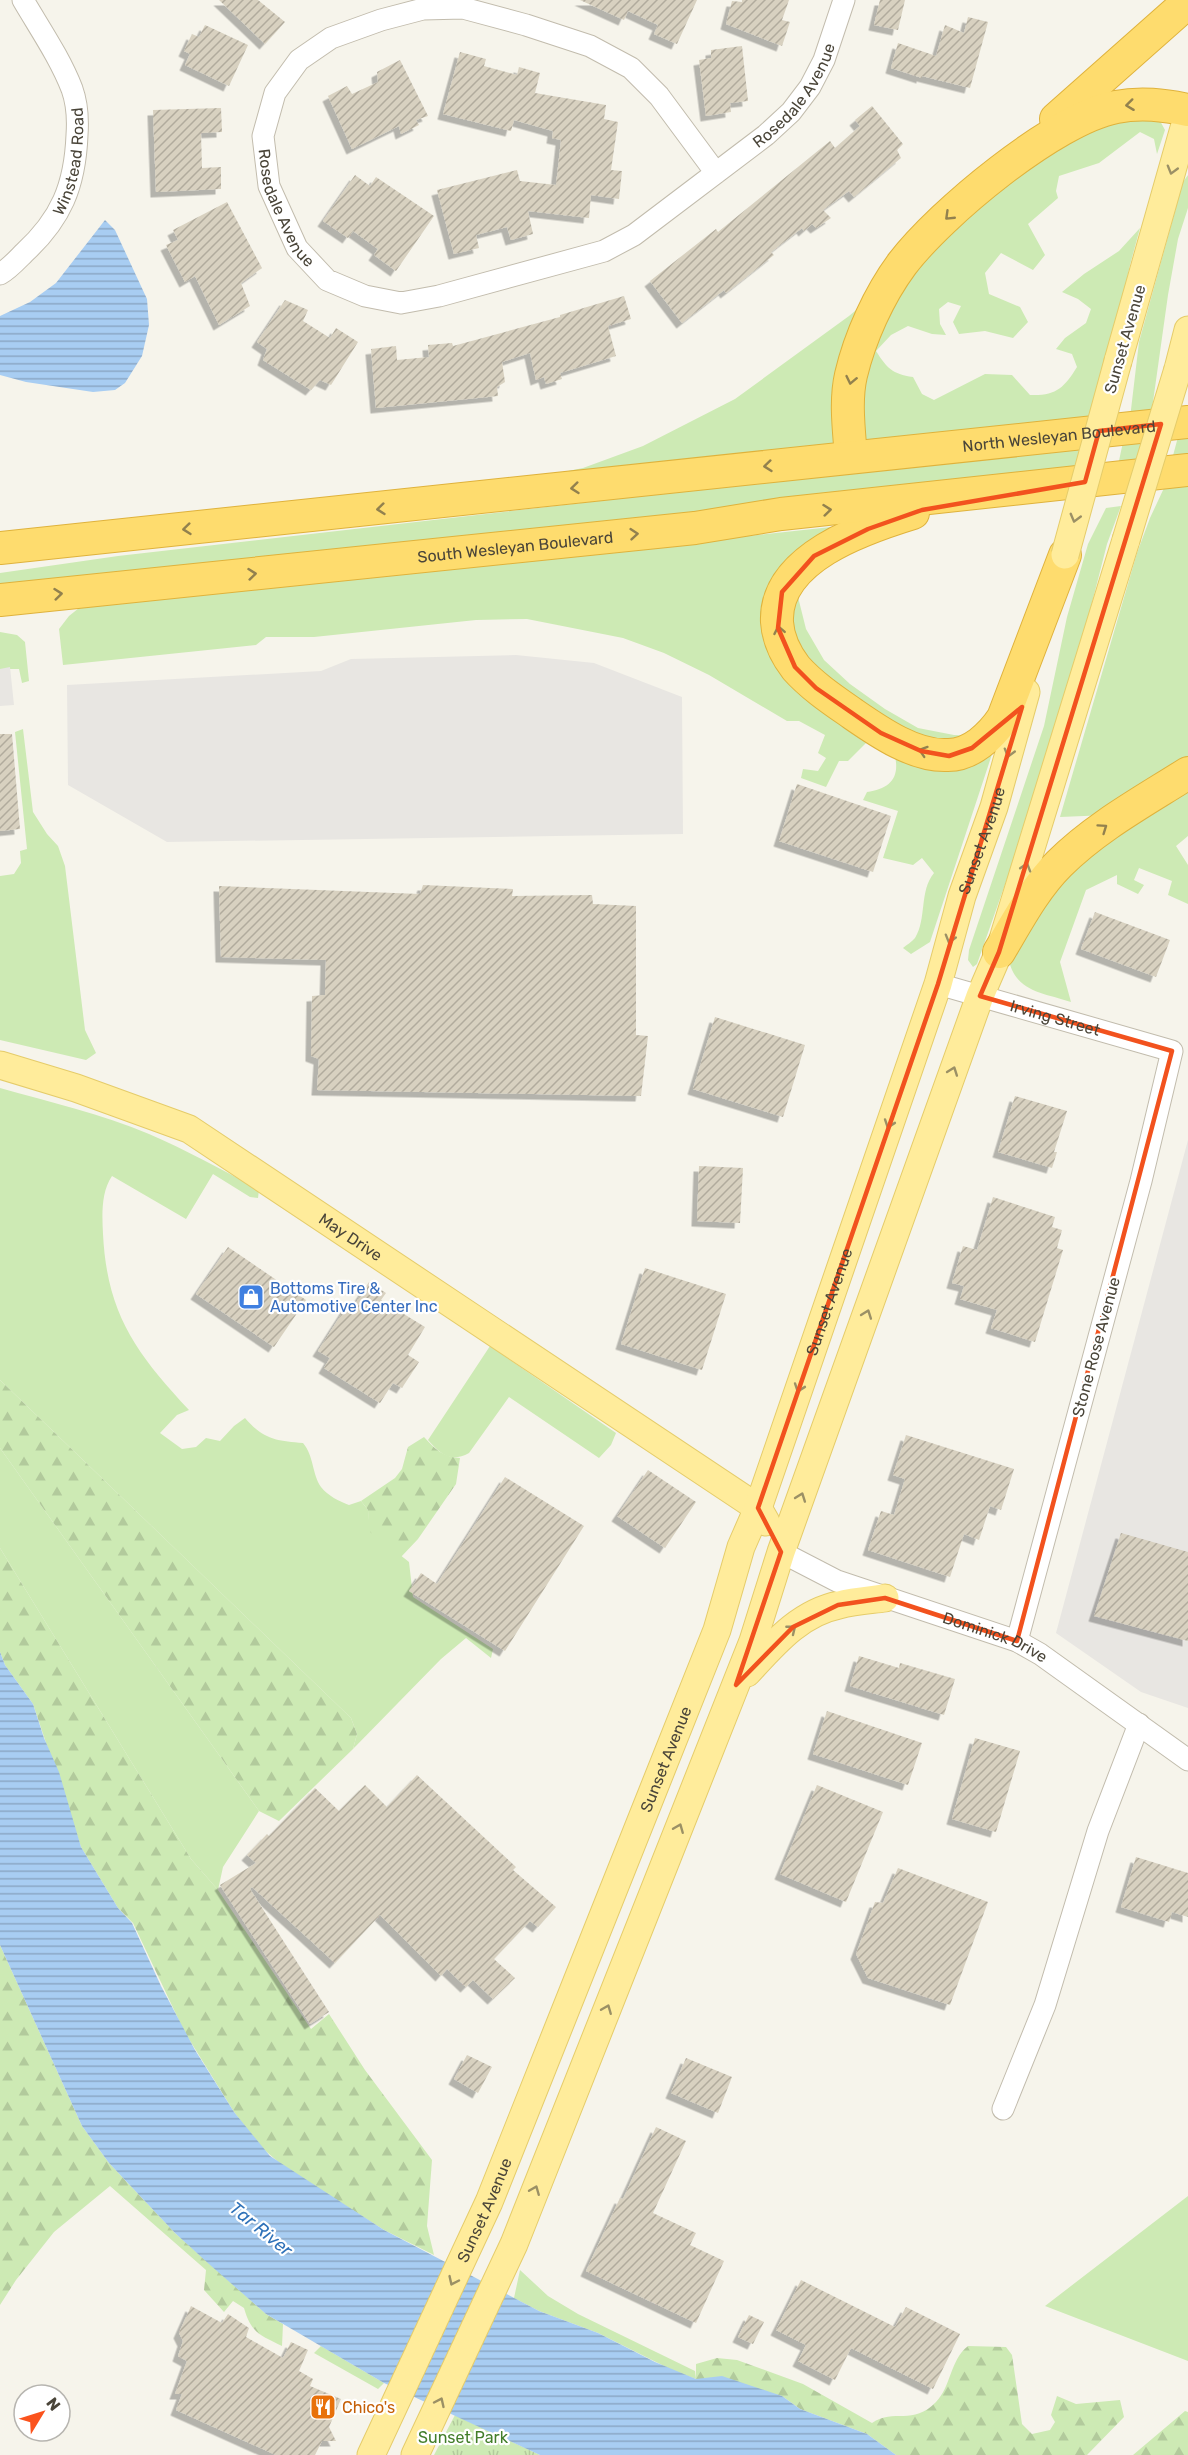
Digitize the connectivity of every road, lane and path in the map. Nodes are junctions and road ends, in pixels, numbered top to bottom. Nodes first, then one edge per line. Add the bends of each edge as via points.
1 (23, 0) edge
2 (844, 0) edge
3 (1188, 2) edge
4 (1188, 112) edge
5 (716, 173) junction
6 (976, 190) junction
7 (0, 274) edge
8 (1188, 330) edge
9 (1188, 422) edge
10 (851, 457) junction
11 (1188, 470) edge
12 (1029, 488) junction
13 (0, 548) edge
14 (1065, 555) junction
15 (0, 600) edge
16 (1188, 773) edge
17 (999, 952) junction
18 (938, 984) junction
19 (980, 996) junction
20 (1172, 1052) joint
21 (0, 1065) edge
22 (758, 1508) junction
23 (782, 1552) junction
24 (885, 1598) junction
25 (1017, 1641) junction
26 (736, 1685) junction
27 (1139, 1724) junction
28 (1188, 1760) edge
29 (1003, 2109) dead end
30 (374, 2450) edge
31 (415, 2455) edge

1 - 7 street, Winstead Road via 72,91 78,123 76,153 72,182 60,211 43,235
2 - 5 street, Rosedale Avenue via 824,60 810,87 766,135
3 - 6 highway
4 -> 6 highway via 1143,103 1116,106 1082,117
4 -> 14 main road, Sunset Avenue, bridge
5 - 5 street, Rosedale Avenue via 634,235 604,251 401,303 366,296 327,280 297,248 269,186 263,136 275,93 299,60 331,38 423,9 463,8 590,46 631,68 659,96
6 -> 10 highway via 903,263 877,306 858,352 848,393
17 -> 8 main road, bridge
9 - 10 highway, North Wesleyan Boulevard
10 -> 13 highway
11 - 12 highway
14 -> 12 highway via 1003,718 995,730 961,753 937,755 881,733 816,687 789,657 778,628 777,609 789,580 814,556 903,516
15 -> 12 highway, South Wesleyan Boulevard via 695,528 781,514
14 -> 18 main road, Sunset Avenue via 994,807 962,896
17 -> 16 highway via 1057,865 1106,826
17 - 19 main road
18 - 19 street, Irving Street
18 -> 22 main road, Sunset Avenue
19 - 20 street, Irving Street
23 -> 19 main road
20 - 25 street, Stone Rose Avenue
21 - 22 main road, May Drive via 189,1129
22 - 23 main road, May Drive
22 -> 30 main road, Sunset Avenue via 741,1547 717,1630 478,2228
23 - 24 street, Dominick Drive via 837,1581
23 - 26 main road
24 - 25 street, Dominick Drive
26 -> 24 main road via 780,1638 813,1614 838,1605
25 - 27 street, Dominick Drive
31 -> 26 main road via 514,2244
27 - 28 street, Dominick Drive
27 - 29 street via 1098,1831 1045,2005

